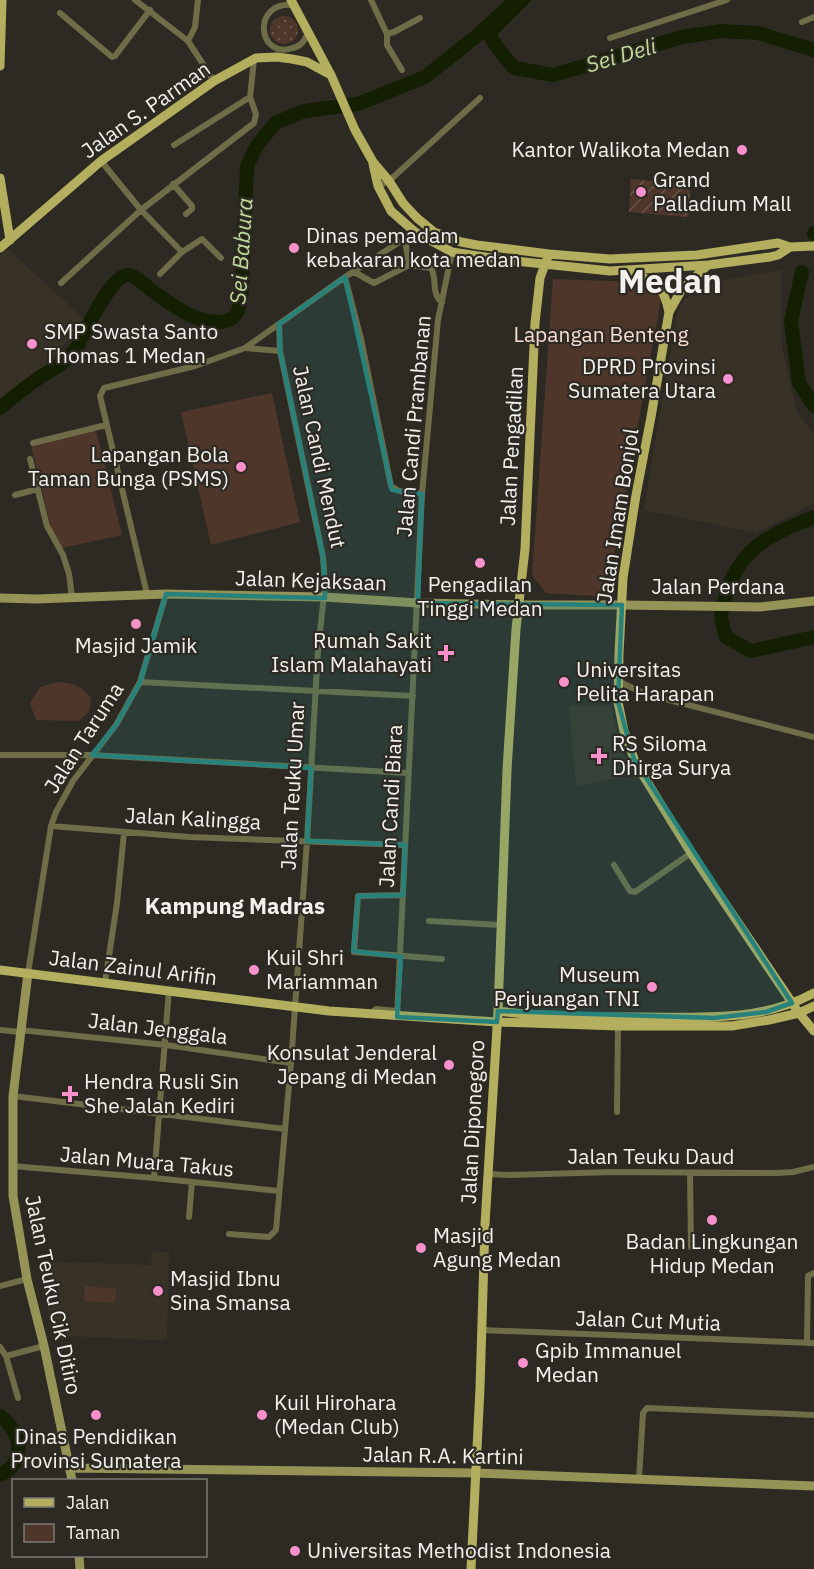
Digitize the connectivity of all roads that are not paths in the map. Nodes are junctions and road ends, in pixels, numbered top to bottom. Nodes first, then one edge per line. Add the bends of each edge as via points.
1 (2, 0) edge
2 (135, 0) edge
3 (198, 0) edge
4 (269, 0) edge
5 (371, 0) edge
6 (728, 0) edge
7 (293, 3) edge
8 (273, 8) junction
9 (150, 10) junction
10 (60, 13) dead end
11 (814, 17) edge
12 (420, 18) dead end
13 (802, 22) dead end
14 (309, 30) junction
15 (387, 34) junction
16 (610, 38) dead end
17 (266, 39) junction
18 (188, 41) junction
19 (267, 57) junction
20 (254, 60) junction
21 (0, 66) edge
22 (402, 70) dead end
23 (331, 75) junction
24 (214, 81) junction
25 (250, 97) junction
26 (480, 98) dead end
27 (174, 145) dead end
28 (101, 161) junction
29 (373, 162) junction
30 (0, 178) edge
31 (389, 181) junction
32 (173, 184) junction
33 (378, 186) junction
34 (141, 210) junction
35 (186, 214) dead end
36 (415, 232) junction
37 (10, 240) junction
38 (405, 240) junction
39 (814, 246) edge
40 (0, 248) edge
41 (794, 248) junction
42 (182, 252) junction
43 (452, 252) junction
44 (549, 254) junction
45 (221, 258) dead end
46 (627, 259) junction
47 (545, 264) junction
48 (409, 265) junction
49 (708, 265) junction
50 (628, 270) junction
51 (354, 272) junction
52 (160, 274) dead end
53 (345, 277) junction
54 (61, 283) dead end
55 (442, 303) junction
56 (669, 312) junction
57 (279, 324) junction
58 (245, 348) junction
59 (280, 351) junction
60 (106, 425) junction
61 (33, 443) dead end
62 (30, 459) dead end
63 (38, 489) junction
64 (422, 494) junction
65 (15, 495) dead end
66 (147, 594) junction
67 (166, 594) junction
68 (72, 597) junction
69 (324, 597) junction
70 (0, 598) edge
71 (814, 601) edge
72 (418, 603) junction
73 (519, 605) junction
74 (622, 605) junction
75 (618, 681) junction
76 (140, 682) junction
77 (315, 690) junction
78 (413, 696) junction
79 (814, 737) edge
80 (0, 755) edge
81 (93, 755) junction
82 (310, 768) junction
83 (408, 773) junction
84 (51, 826) junction
85 (124, 833) junction
86 (307, 842) junction
87 (405, 845) junction
88 (691, 853) junction
89 (614, 865) dead end
90 (403, 895) junction
91 (429, 921) dead end
92 (501, 925) junction
93 (400, 957) junction
94 (442, 959) dead end
95 (0, 970) edge
96 (28, 973) junction
97 (105, 982) junction
98 (169, 990) junction
99 (814, 993) edge
100 (792, 1003) junction
101 (294, 1006) junction
102 (814, 1006) edge
103 (498, 1011) junction
104 (799, 1013) junction
105 (397, 1014) junction
106 (636, 1021) junction
107 (497, 1022) junction
108 (618, 1026) junction
109 (0, 1030) edge
110 (20, 1031) junction
111 (814, 1031) edge
112 (166, 1045) junction
113 (291, 1063) junction
114 (14, 1096) junction
115 (617, 1112) dead end
116 (159, 1113) junction
117 (285, 1129) junction
118 (12, 1166) junction
119 (814, 1167) edge
120 (690, 1173) junction
121 (488, 1174) junction
122 (154, 1178) junction
123 (192, 1182) junction
124 (279, 1191) junction
125 (189, 1217) dead end
126 (229, 1234) dead end
127 (691, 1247) dead end
128 (814, 1273) edge
129 (27, 1279) junction
130 (0, 1286) edge
131 (481, 1330) junction
132 (810, 1343) edge
133 (44, 1346) junction
134 (0, 1347) edge
135 (6, 1356) junction
136 (18, 1398) dead end
137 (814, 1415) edge
138 (70, 1468) junction
139 (476, 1473) junction
140 (72, 1479) edge
141 (639, 1479) junction
142 (814, 1486) edge
143 (471, 1569) edge

1 - 21 main road
2 - 9 street
3 - 18 street via 195,27
4 - 8 street
5 - 15 street
6 - 16 street
7 - 8 street
7 - 14 main road
8 - 17 street via 264,22
9 - 10 street via 112,57
9 - 18 street
11 - 13 street
12 - 15 street
14 - 17 street via 303,43 290,49 277,48
14 - 23 main road
15 - 22 street via 387,45
17 - 19 street
18 - 24 street
19 - 20 main road, Jalan S. Parman
19 - 23 main road, Jalan S. Parman via 307,62
20 - 24 main road, Jalan S. Parman
20 - 25 street
23 - 29 main road
24 - 28 main road, Jalan S. Parman
25 - 27 street
25 - 32 street via 256,114 254,123
26 - 31 street
28 - 34 street
28 - 37 main road, Jalan S. Parman
29 - 31 main road
29 - 33 main road
30 - 37 main road
31 - 33 street
31 - 44 main road via 403,203 434,232 461,242
32 - 34 street
32 - 35 street via 192,206
33 - 36 main road via 392,211
34 - 42 street
34 - 54 street
36 - 38 street
36 - 43 main road
37 - 40 main road, Jalan S. Parman
38 - 48 street
38 - 51 street
39 - 41 main road
41 - 46 main road via 778,243 697,255
41 - 49 main road via 770,257
42 - 45 street via 203,239
42 - 52 street
43 - 47 main road
43 - 55 street, Jalan Candi Prambanan
44 - 46 main road
44 - 47 main road, Jalan Pengadilan
46 - 50 main road
47 - 50 main road
47 - 73 main road, Jalan Pengadilan via 536,323
48 - 51 street via 374,283
48 - 55 street via 431,268 435,294
49 - 50 main road
49 - 56 main road, Jalan Imam Bonjol via 682,289
50 - 56 main road via 663,290
51 - 53 street
53 - 57 street
53 - 64 street via 391,486
55 - 64 street, Jalan Candi Prambanan
56 - 74 main road, Jalan Imam Bonjol via 634,506
57 - 58 street
57 - 59 street, Jalan Candi Mendut
58 - 59 street
58 - 60 street via 195,366 104,388 100,396
59 - 69 street, Jalan Candi Mendut via 323,557
60 - 61 street
60 - 66 street
62 - 63 street
63 - 65 street
63 - 68 street via 47,526 69,574
64 - 72 street, Jalan Candi Prambanan
66 - 67 street, Jalan Kejaksaan
66 - 68 street, Jalan Kejaksaan
67 - 69 street, Jalan Kejaksaan
67 - 76 street, Jalan Taruma
68 - 70 street, Jalan Kejaksaan
69 - 72 street, Jalan Kejaksaan
69 - 77 street, Jalan Teuku Umar
71 - 74 street, Jalan Perdana via 760,607
72 - 73 street, Jalan Kejaksaan
72 - 78 street, Jalan Candi Biara
73 - 74 street, Jalan Kejaksaan
73 - 92 main road, Jalan Diponegoro
74 - 75 main road, Jalan Imam Bonjol
75 - 79 street via 645,694
75 - 88 main road, Jalan Imam Bonjol via 618,702 634,759
76 - 77 street
76 - 81 street, Jalan Taruma via 116,725
77 - 78 street
77 - 82 street, Jalan Teuku Umar
78 - 83 street, Jalan Candi Biara
80 - 81 street
81 - 82 street
81 - 84 street, Jalan Taruma via 73,781
82 - 83 street
82 - 86 street, Jalan Teuku Umar
83 - 87 street, Jalan Candi Biara
84 - 85 street, Jalan Kalingga
84 - 96 street, Jalan Taruma
85 - 86 street, Jalan Kalingga
85 - 97 street
86 - 87 street, Jalan Kalingga
86 - 101 street, Jalan Teuku Umar
87 - 90 street, Jalan Candi Biara
88 - 89 street via 633,892
88 - 100 main road, Jalan Imam Bonjol
90 - 93 street, Jalan Candi Biara
90 - 93 street via 358,896 353,951
91 - 92 street
92 - 103 main road, Jalan Diponegoro
93 - 94 street
93 - 105 street, Jalan Candi Biara
95 - 96 main road, Jalan Zainul Arifin
96 - 97 main road, Jalan Zainul Arifin
96 - 110 street, Jalan Teuku Cik Ditiro
97 - 98 main road, Jalan Zainul Arifin
98 - 101 main road, Jalan Zainul Arifin
98 - 112 street
99 - 100 main road, Jalan Zainul Arifin
100 - 104 main road, Jalan Imam Bonjol
100 - 106 main road, Jalan Zainul Arifin via 731,1017
101 - 105 main road, Jalan Zainul Arifin via 369,1015
101 - 113 street, Jalan Teuku Umar
102 - 104 main road, Jalan Zainul Arifin
103 - 106 main road, Jalan Zainul Arifin
103 - 107 main road, Jalan Diponegoro
104 - 106 main road, Jalan Zainul Arifin via 732,1026
104 - 111 main road, Jalan Imam Bonjol
105 - 107 main road, Jalan Zainul Arifin
106 - 108 main road, Jalan Zainul Arifin
107 - 108 main road, Jalan Zainul Arifin
107 - 121 main road, Jalan Diponegoro
108 - 115 street
109 - 110 street, Jalan Jenggala
110 - 112 street, Jalan Jenggala
110 - 114 street, Jalan Teuku Cik Ditiro
112 - 113 street, Jalan Jenggala
112 - 116 street
113 - 117 street, Jalan Teuku Umar
114 - 116 street
114 - 118 street, Jalan Teuku Cik Ditiro
116 - 117 street
116 - 122 street
117 - 124 street, Jalan Teuku Umar
118 - 122 street, Jalan Muara Takus
118 - 129 street, Jalan Teuku Cik Ditiro
119 - 120 street, Jalan Teuku Daud via 793,1172
120 - 121 street, Jalan Teuku Daud
120 - 127 street
121 - 131 main road, Jalan Diponegoro
122 - 123 street, Jalan Muara Takus
123 - 124 street, Jalan Muara Takus
123 - 125 street
124 - 126 street, Jalan Teuku Umar via 273,1235
128 - 132 street via 808,1276
129 - 130 street
129 - 133 street, Jalan Teuku Cik Ditiro
131 - 132 street, Jalan Cut Mutia
131 - 139 main road, Jalan Diponegoro
133 - 135 street
133 - 138 street, Jalan Teuku Cik Ditiro
134 - 135 street
135 - 136 street
137 - 141 street via 647,1408 643,1413
138 - 139 street, Jalan R.A. Kartini
138 - 140 street, Jalan Teuku Cik Ditiro
139 - 141 street, Jalan R.A. Kartini
139 - 143 main road, Jalan Diponegoro
141 - 142 street, Jalan R.A. Kartini

